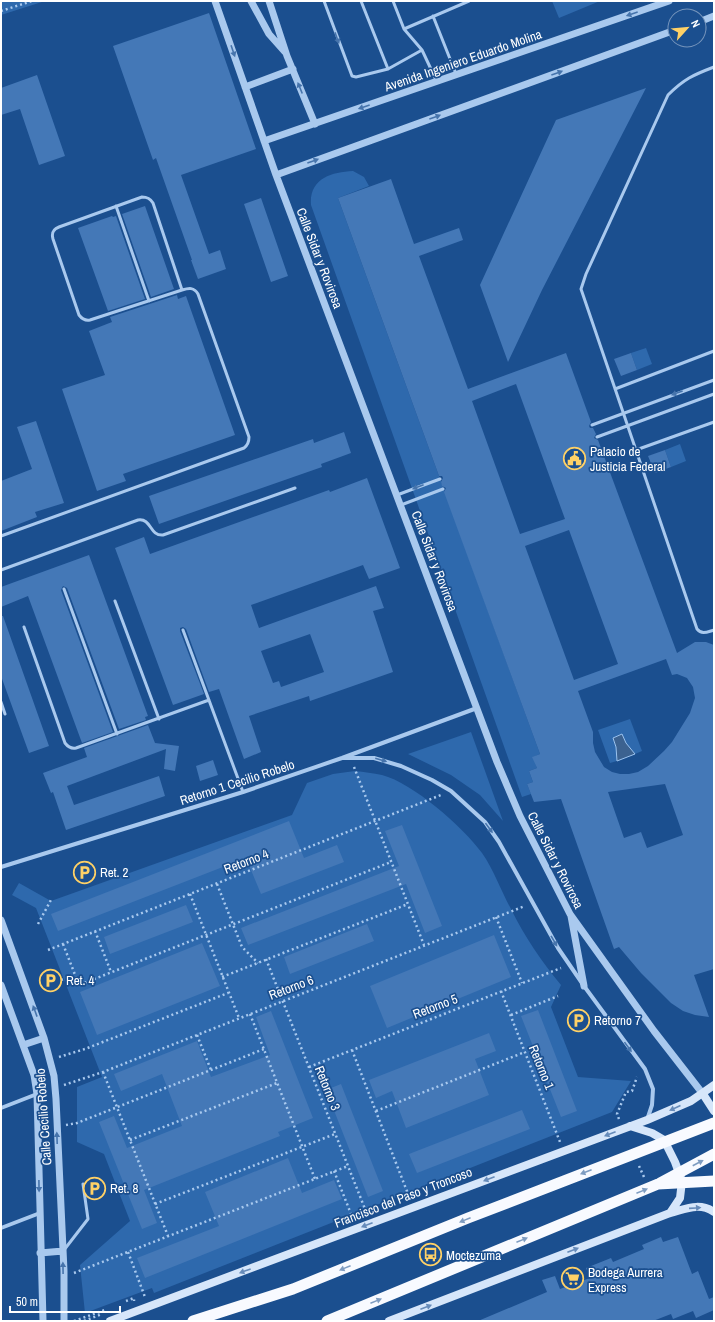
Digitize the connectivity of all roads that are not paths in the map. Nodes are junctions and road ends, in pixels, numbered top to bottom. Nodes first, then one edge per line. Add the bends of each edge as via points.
1 (215, 1) edge
2 (220, 1) edge
3 (251, 1) edge
4 (269, 1) edge
5 (324, 1) edge
6 (361, 1) edge
7 (393, 1) edge
8 (469, 1) edge
9 (669, 1) edge
10 (433, 16) junction
11 (404, 29) junction
12 (226, 32) junction
13 (667, 33) edge
14 (422, 50) junction
15 (287, 56) junction
16 (714, 67) edge
17 (293, 69) junction
18 (388, 69) junction
19 (457, 75) junction
20 (437, 82) junction
21 (245, 86) junction
22 (315, 124) junction
23 (264, 141) junction
24 (276, 175) junction
25 (116, 206) junction
26 (182, 290) junction
27 (149, 301) junction
28 (714, 351) edge
29 (714, 380) edge
30 (614, 389) junction
31 (714, 394) edge
32 (623, 413) junction
33 (714, 422) edge
34 (592, 425) dead end
35 (627, 425) junction
36 (597, 437) dead end
37 (636, 450) junction
38 (440, 479) dead end
39 (294, 488) dead end
40 (443, 489) dead end
41 (397, 495) junction
42 (401, 506) junction
43 (1, 536) edge
44 (1, 570) edge
45 (64, 589) dead end
46 (115, 601) dead end
47 (24, 627) dead end
48 (183, 630) dead end
49 (714, 630) edge
50 (209, 700) junction
51 (1, 702) edge
52 (477, 708) junction
53 (5, 714) dead end
54 (158, 719) junction
55 (117, 734) junction
56 (342, 758) junction
57 (243, 792) junction
58 (1, 867) edge
59 (570, 914) junction
60 (1, 920) edge
61 (1, 985) edge
62 (584, 986) junction
63 (2, 994) edge
64 (44, 1038) junction
65 (23, 1045) junction
66 (714, 1085) edge
67 (37, 1094) junction
68 (703, 1094) junction
69 (1, 1108) edge
70 (714, 1111) edge
71 (647, 1120) junction
72 (714, 1123) edge
73 (630, 1126) junction
74 (714, 1154) edge
75 (714, 1181) edge
76 (688, 1183) junction
77 (83, 1184) dead end
78 (658, 1184) junction
79 (714, 1184) edge
80 (714, 1212) edge
81 (40, 1213) junction
82 (670, 1213) junction
83 (1, 1228) edge
84 (63, 1251) junction
85 (40, 1254) junction
86 (43, 1321) edge
87 (64, 1321) edge
88 (110, 1321) edge
89 (193, 1321) edge
90 (327, 1321) edge
91 (389, 1321) edge

1 - 12 street, Calle Sidar y Rovirosa
2 - 12 street
3 - 15 street via 269,34
4 - 15 street
5 -> 18 lane via 352,76
6 - 18 lane
7 - 11 lane
8 - 10 lane
9 -> 19 street, Avenida Ingeniero Eduardo Molina
10 - 11 lane
10 - 19 lane
11 - 14 lane
12 -> 21 street, Calle Sidar y Rovirosa
24 -> 13 street
14 - 18 lane
14 - 20 lane
15 - 17 street
16 - 30 lane via 691,76 668,95 581,289
17 - 21 street
22 -> 17 street
19 - 20 street, Avenida Ingeniero Eduardo Molina
20 -> 22 street, Avenida Ingeniero Eduardo Molina
21 - 23 street, Calle Sidar y Rovirosa
22 - 23 street, Avenida Ingeniero Eduardo Molina
23 - 24 street, Calle Sidar y Rovirosa
24 - 41 street, Calle Sidar y Rovirosa
25 - 26 lane via 142,197 150,199
25 - 27 lane
25 - 27 lane via 56,228 52,235 82,319 90,320
26 - 27 lane
26 - 43 lane via 191,288 198,294 249,437 247,445
28 - 30 lane
29 -> 32 lane
30 - 32 lane
31 - 35 lane
32 - 34 lane
32 - 35 lane
33 - 37 lane
35 - 36 lane
35 - 37 lane
37 - 49 lane via 697,629 701,633
38 -> 41 lane
39 - 44 lane via 163,535 154,533 147,521 138,520
40 - 42 lane
41 - 42 street, Calle Sidar y Rovirosa
42 - 52 street, Calle Sidar y Rovirosa
45 - 55 lane
46 - 54 lane
47 - 55 lane via 68,746 76,748
48 - 50 lane
50 - 54 lane
50 - 57 lane
51 - 53 lane
52 - 56 street, Retorno 1 Cecilio Robelo
52 - 59 street, Calle Sidar y Rovirosa via 520,816
54 - 55 lane
56 - 57 street, Retorno 1 Cecilio Robelo
56 -> 62 street via 374,758 401,766 451,791 484,822 499,842 558,948
57 - 58 street, Retorno 1 Cecilio Robelo
59 - 62 street
59 - 68 street, Calle Sidar y Rovirosa
64 -> 60 street, Calle Cecilio Robelo
61 - 63 street, Calle Cecilio Robelo
62 -> 71 street via 645,1069 653,1089 652,1105
63 - 65 street, Calle Cecilio Robelo
64 - 65 street
84 -> 64 street, Calle Cecilio Robelo via 56,1088
65 - 67 street, Calle Cecilio Robelo via 34,1075
66 - 68 main road, Francisco del Paso y Troncoso
67 - 69 street
67 -> 81 street, Calle Cecilio Robelo
68 - 70 main road
68 -> 71 main road, Francisco del Paso y Troncoso
71 - 73 main road, Francisco del Paso y Troncoso
72 -> 89 highway via 292,1289
73 - 82 main road via 664,1140 675,1162 682,1181 680,1198
73 -> 88 main road, Francisco del Paso y Troncoso
78 -> 74 highway
75 - 76 highway
76 - 78 highway
76 - 79 street
77 - 84 lane via 88,1219
90 -> 78 highway
82 -> 80 main road via 694,1207 707,1208
81 - 83 street
81 - 85 street, Calle Cecilio Robelo
91 -> 82 main road
84 - 85 street
87 -> 84 street, Calle Cecilio Robelo
85 - 86 street, Calle Cecilio Robelo

